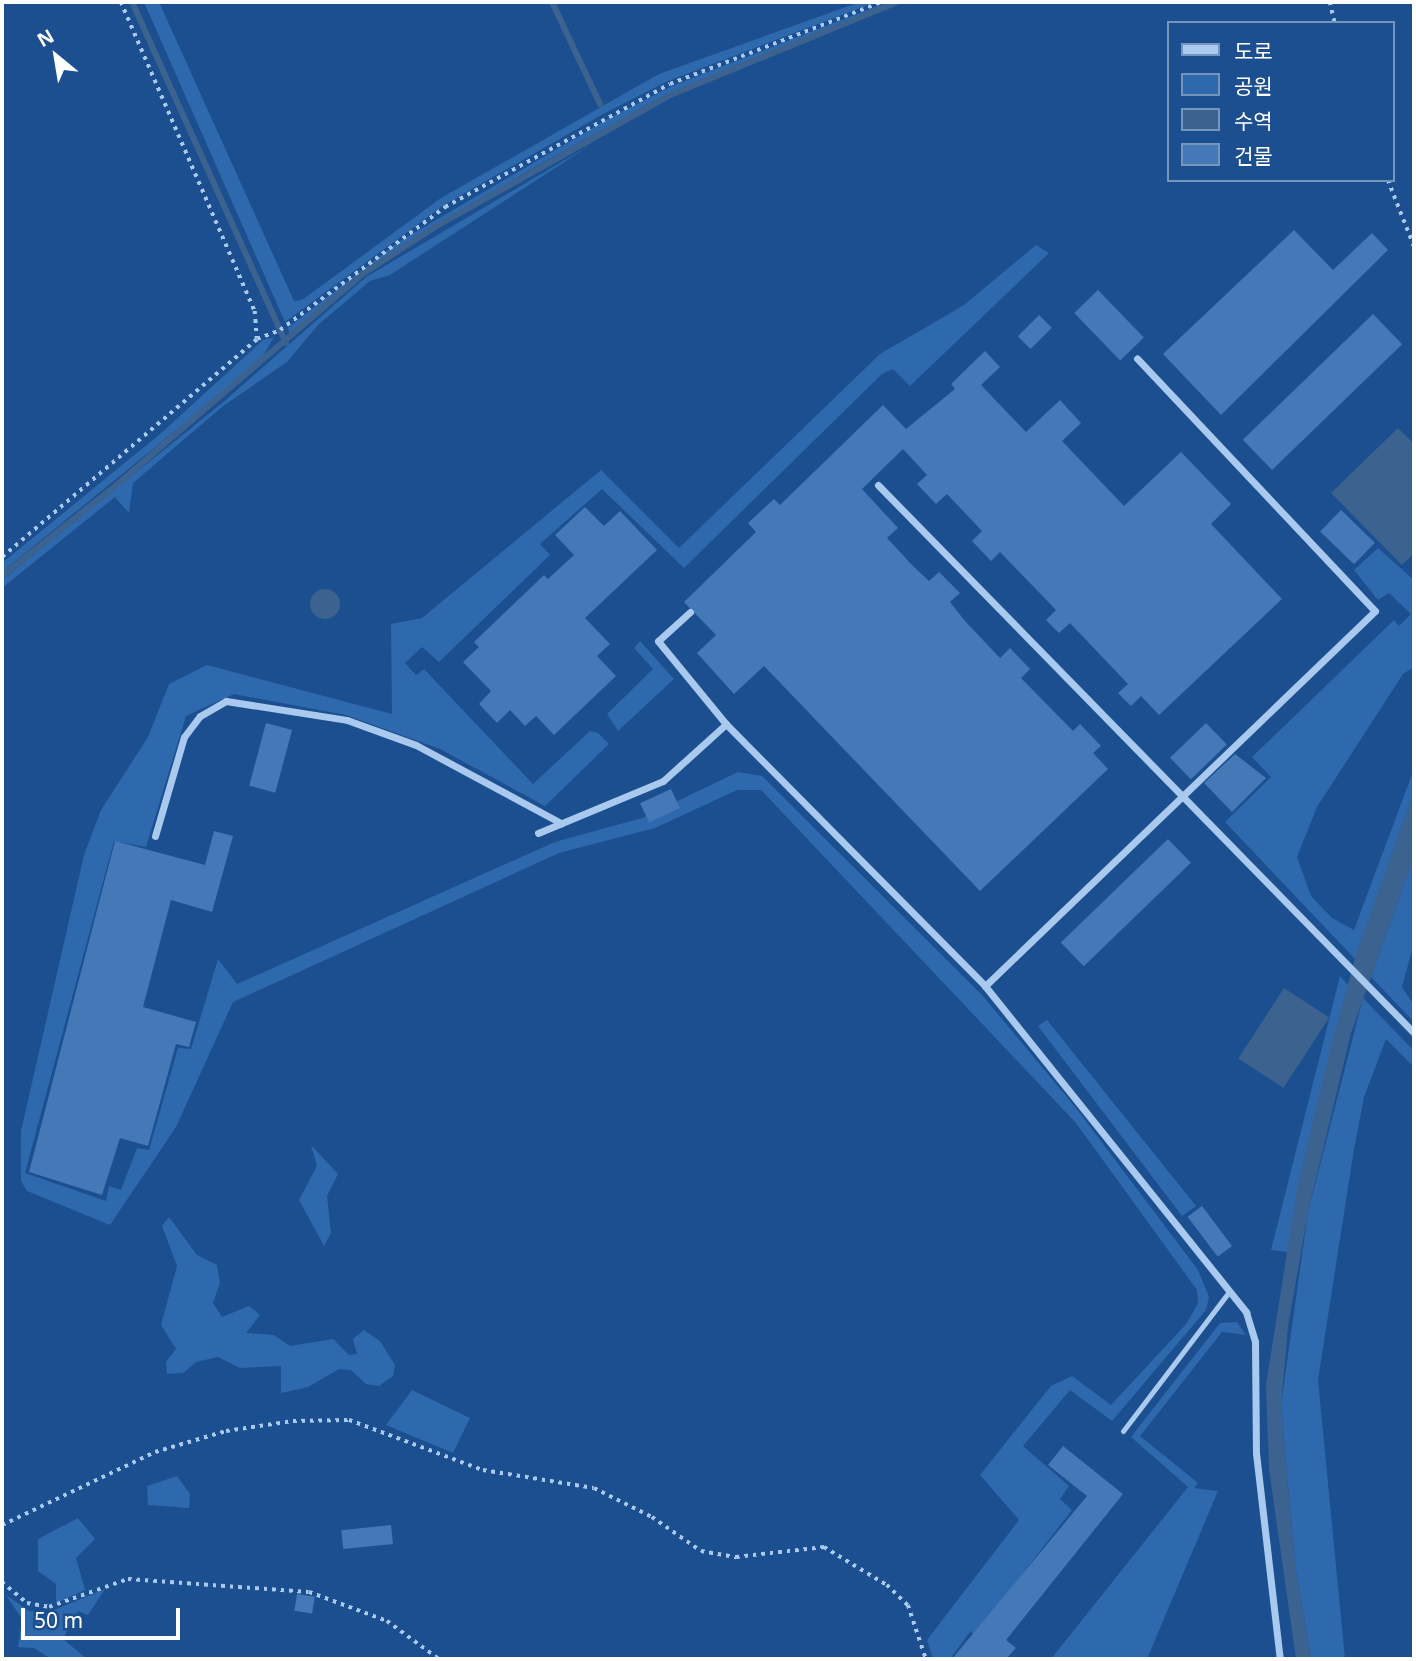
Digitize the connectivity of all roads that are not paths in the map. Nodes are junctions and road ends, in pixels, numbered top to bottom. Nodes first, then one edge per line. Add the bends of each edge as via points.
1 (1137, 358) dead end
2 (878, 485) dead end
3 (690, 612) dead end
4 (726, 724) junction
5 (1187, 796) junction
6 (561, 823) junction
7 (538, 833) dead end
8 (155, 836) dead end
9 (985, 986) junction
10 (1414, 1033) edge
11 (1227, 1293) junction
12 (1123, 1431) dead end
13 (1280, 1659) edge

1 - 5 street via 1375,611
2 - 5 street
3 - 4 street via 658,641
4 - 6 street via 663,781
4 - 9 street
5 - 9 street
5 - 10 street
6 - 7 street
6 - 8 street via 416,745 381,732 333,717 226,701 201,716 184,737
9 - 11 street
11 - 12 lane
11 - 13 street via 1247,1312 1255,1342 1256,1453

